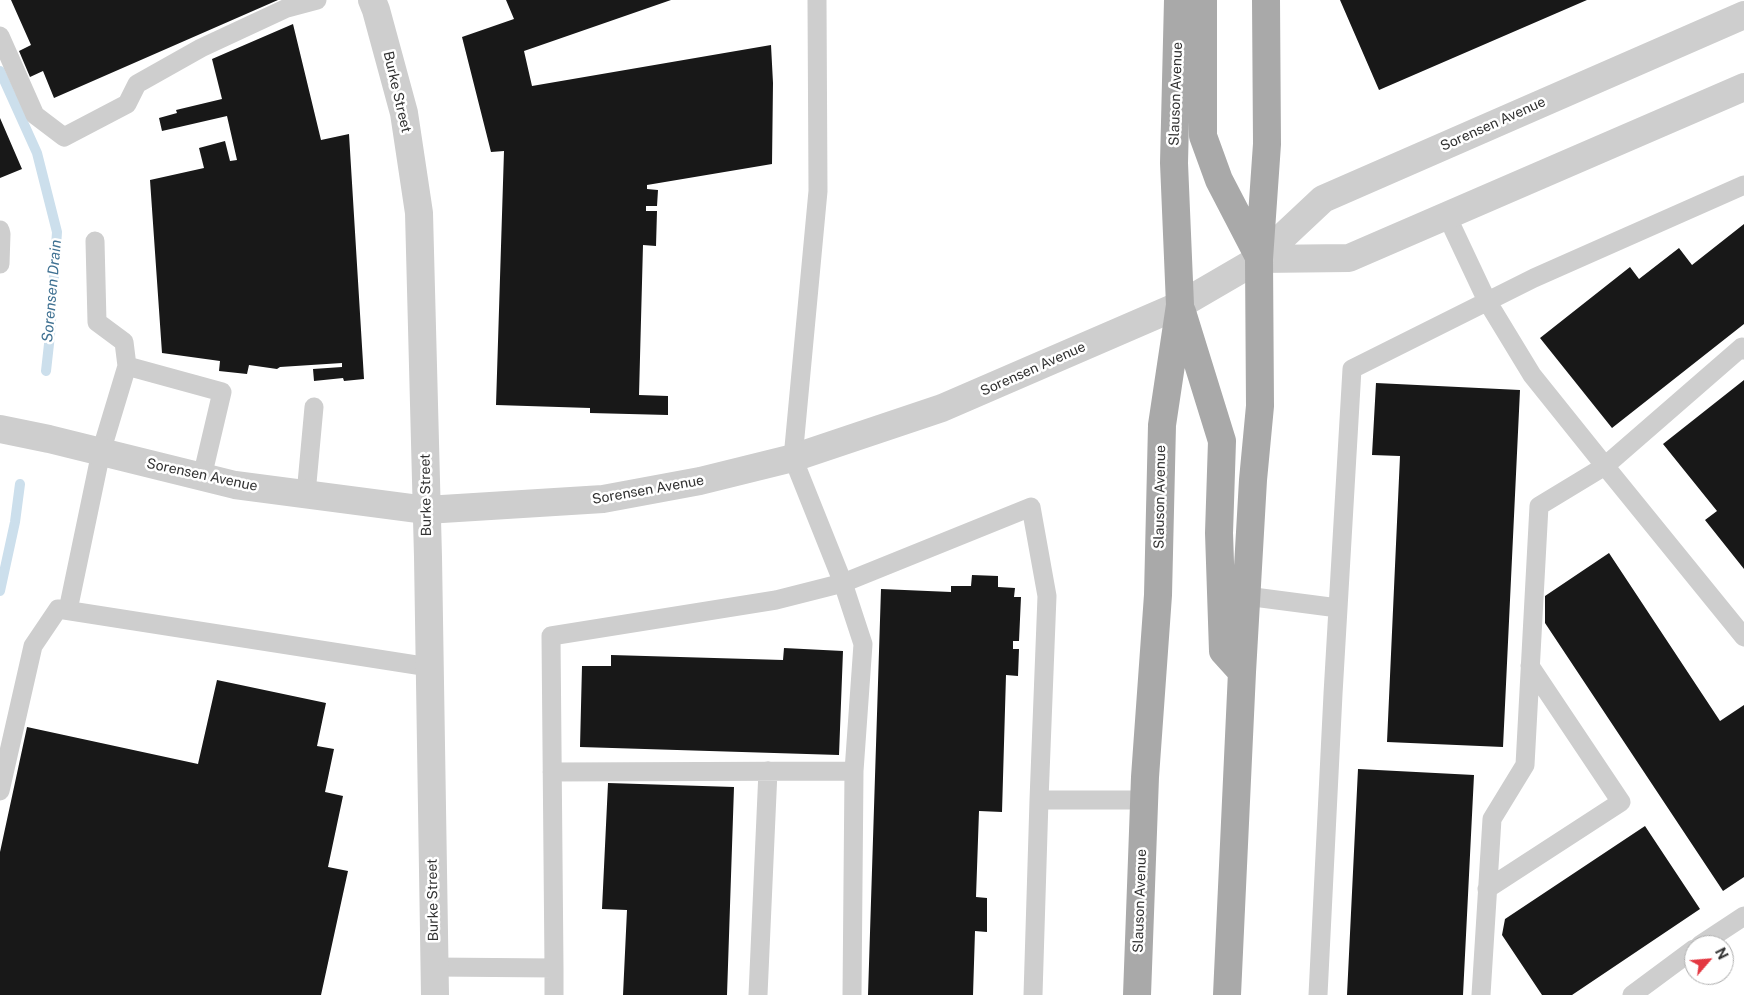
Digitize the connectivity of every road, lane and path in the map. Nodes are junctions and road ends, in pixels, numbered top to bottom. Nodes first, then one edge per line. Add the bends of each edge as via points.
1 (317, 0) edge
2 (372, 0) edge
3 (817, 0) edge
4 (1178, 0) edge
5 (1203, 0) edge
6 (1266, 0) edge
7 (1744, 14) edge
8 (0, 36) edge
9 (1744, 87) edge
10 (1744, 185) edge
11 (1447, 216) junction
12 (0, 230) edge
13 (95, 241) dead end
14 (1259, 259) junction
15 (0, 264) edge
16 (1487, 301) junction
17 (1180, 305) junction
18 (1743, 347) edge
19 (127, 366) junction
20 (314, 407) dead end
21 (0, 429) edge
22 (101, 452) junction
23 (793, 458) junction
24 (1605, 466) junction
25 (202, 477) junction
26 (306, 494) junction
27 (426, 510) junction
28 (843, 584) junction
29 (1246, 596) junction
30 (1338, 608) junction
31 (68, 610) junction
32 (1744, 638) edge
33 (1530, 666) junction
34 (430, 667) junction
35 (1242, 672) junction
36 (768, 771) junction
37 (854, 771) junction
38 (552, 772) junction
39 (0, 791) edge
40 (1039, 800) junction
41 (1144, 800) junction
42 (1488, 889) junction
43 (1744, 916) edge
44 (1715, 935) edge
45 (1684, 956) edge
46 (434, 966) junction
47 (554, 968) junction
48 (435, 995) edge
49 (554, 995) edge
50 (758, 995) edge
51 (852, 995) edge
52 (1033, 995) edge
53 (1136, 995) edge
54 (1227, 995) edge
55 (1318, 995) edge
56 (1481, 995) edge
57 (1632, 995) edge

1 - 8 lane via 287,8 201,48 137,84 127,104 64,137 35,116
2 - 27 street, Burke Street via 404,113 419,212
3 - 23 lane via 818,191
4 - 17 main road, Slauson Avenue via 1174,163
5 - 14 main road via 1203,136 1219,180
6 - 14 main road via 1267,144
7 - 14 street, Sorensen Avenue via 1323,199
9 - 11 street, Sorensen Avenue
10 - 16 lane
11 - 14 street, Sorensen Avenue via 1349,258
11 - 16 lane
12 - 15 lane
13 - 19 lane via 97,322 124,342
14 - 17 street, Sorensen Avenue
14 - 29 main road via 1260,406
16 - 24 lane via 1532,375
16 - 30 lane via 1352,369
17 - 23 street, Sorensen Avenue via 942,408
17 - 35 main road via 1222,441 1219,533 1223,651
17 - 41 main road, Slauson Avenue via 1162,425 1158,595
18 - 24 lane
19 - 22 lane
19 - 25 lane via 222,392
20 - 26 lane
21 - 22 street, Sorensen Avenue
22 - 25 street, Sorensen Avenue
22 - 31 lane
23 - 27 street, Sorensen Avenue via 700,482 603,499
23 - 28 lane
24 - 32 lane
24 - 33 lane via 1539,506
25 - 26 street, Sorensen Avenue via 235,485
26 - 27 street, Sorensen Avenue
27 - 34 street, Burke Street
28 - 37 lane via 863,644
28 - 38 lane via 776,600 551,636
28 - 40 lane via 1031,507 1046,596
29 - 30 lane
29 - 35 main road
30 - 55 lane
31 - 34 lane
31 - 39 lane via 58,609 33,646
33 - 42 lane via 1525,765 1492,819
33 - 42 lane via 1621,802
34 - 46 street, Burke Street
35 - 54 main road
36 - 37 lane
36 - 38 lane
36 - 50 lane
37 - 51 lane
38 - 47 lane
40 - 41 lane
40 - 52 lane
41 - 53 main road, Slauson Avenue
42 - 56 lane
43 - 44 lane
45 - 57 lane
46 - 47 lane
46 - 48 street, Burke Street
47 - 49 lane

